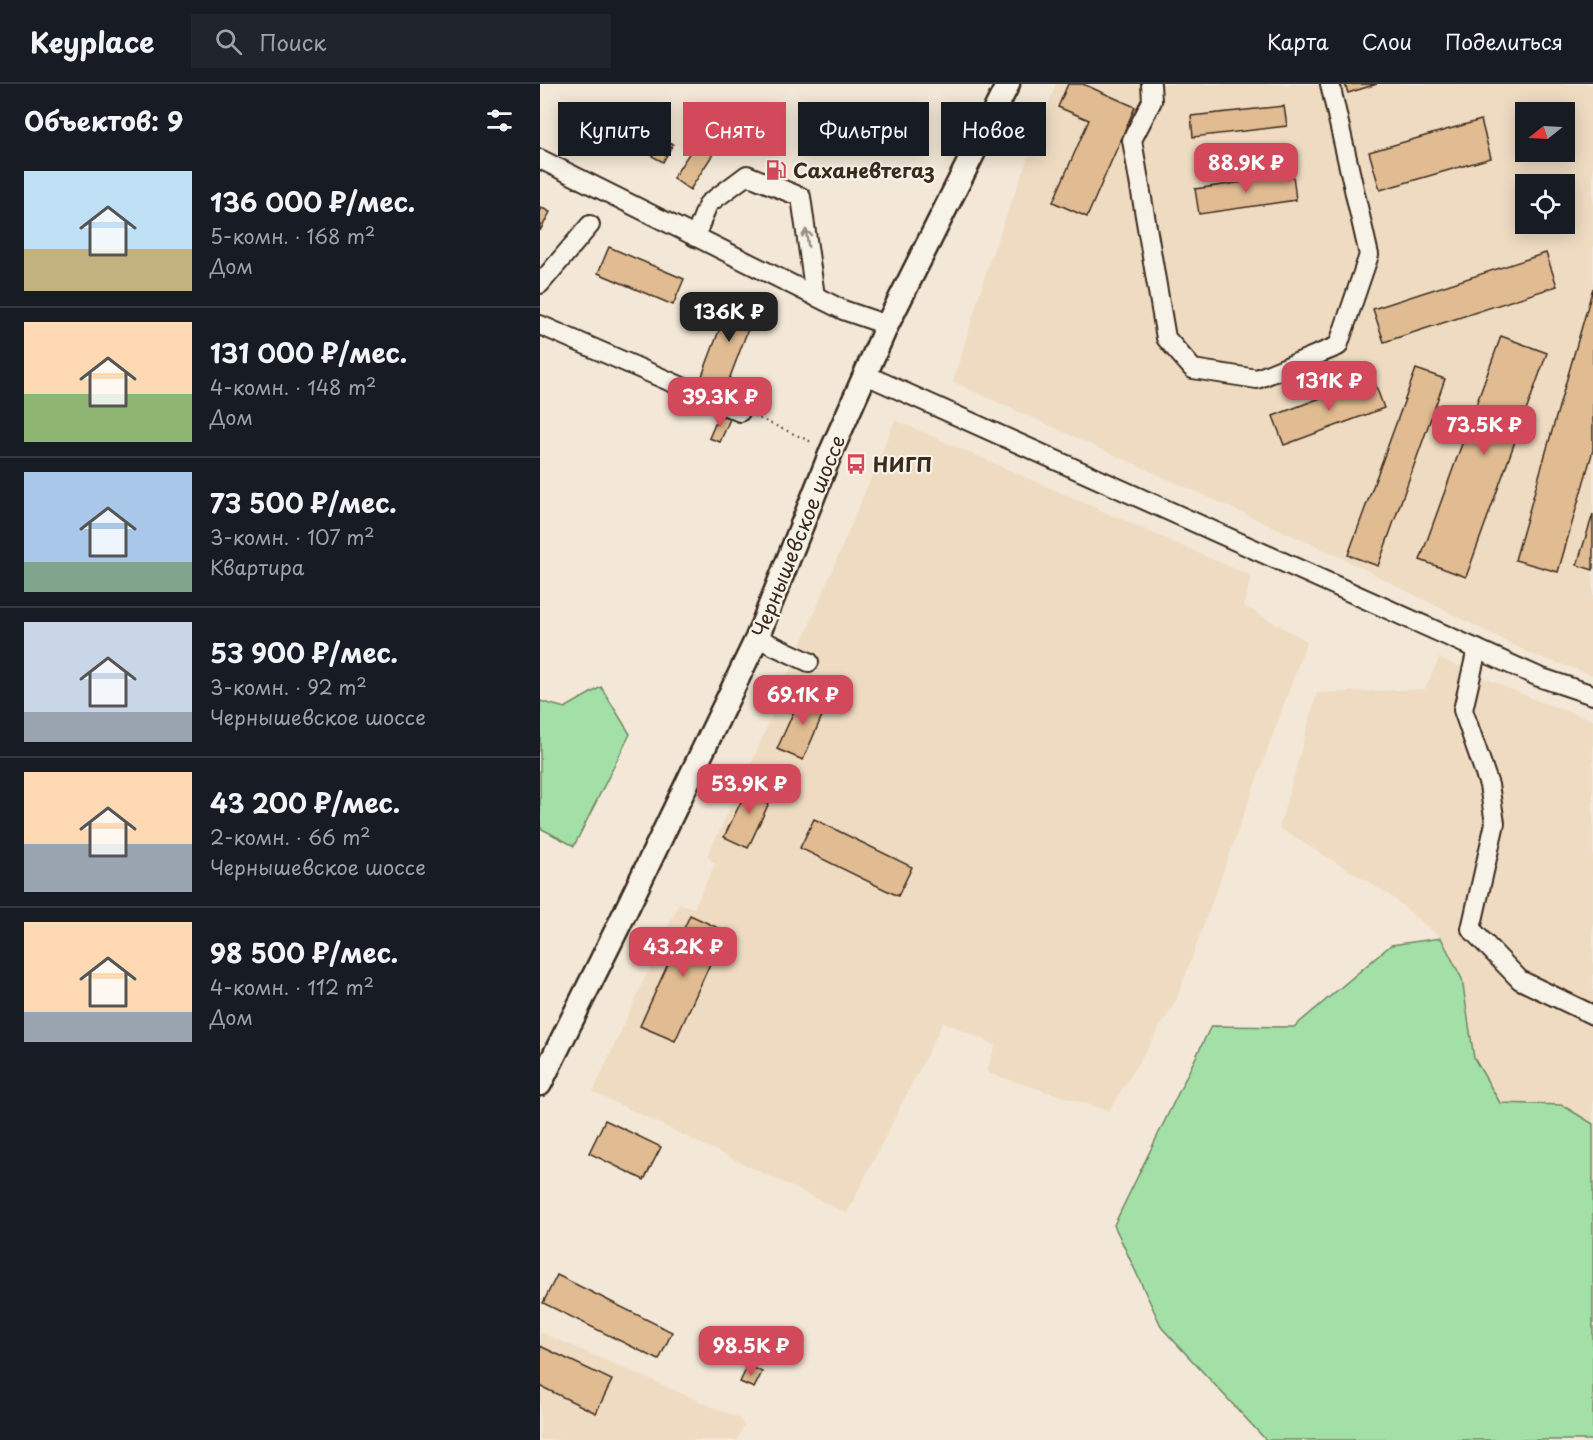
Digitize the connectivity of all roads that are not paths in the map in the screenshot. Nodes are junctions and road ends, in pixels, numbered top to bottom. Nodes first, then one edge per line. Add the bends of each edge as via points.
1 (1008, 84) edge
2 (1151, 84) edge
3 (1330, 84) edge
4 (540, 159) edge
5 (590, 225) dead end
6 (695, 237) junction
7 (540, 284) edge
8 (815, 296) junction
9 (540, 325) edge
10 (887, 325) junction
11 (866, 375) junction
12 (740, 412) dead end
13 (757, 638) junction
14 (1477, 649) junction
15 (809, 662) dead end
16 (1593, 695) edge
17 (1593, 1015) edge
18 (540, 1084) edge

1 - 10 main road, Чернышевское шоссе
2 - 3 street via 1152,101 1132,140 1166,338 1192,369 1257,379 1338,346 1369,255
4 - 6 street
5 - 7 street
6 - 8 street
8 -> 6 street via 801,197 747,175 708,204
8 - 10 street
9 - 12 street
10 - 11 main road, Чернышевское шоссе
11 - 13 main road, Чернышевское шоссе
11 - 14 street
13 - 15 street
13 - 18 main road, Чернышевское шоссе
14 - 16 street via 1539,677
14 - 17 street via 1463,710 1489,785 1495,823 1471,929 1520,980

